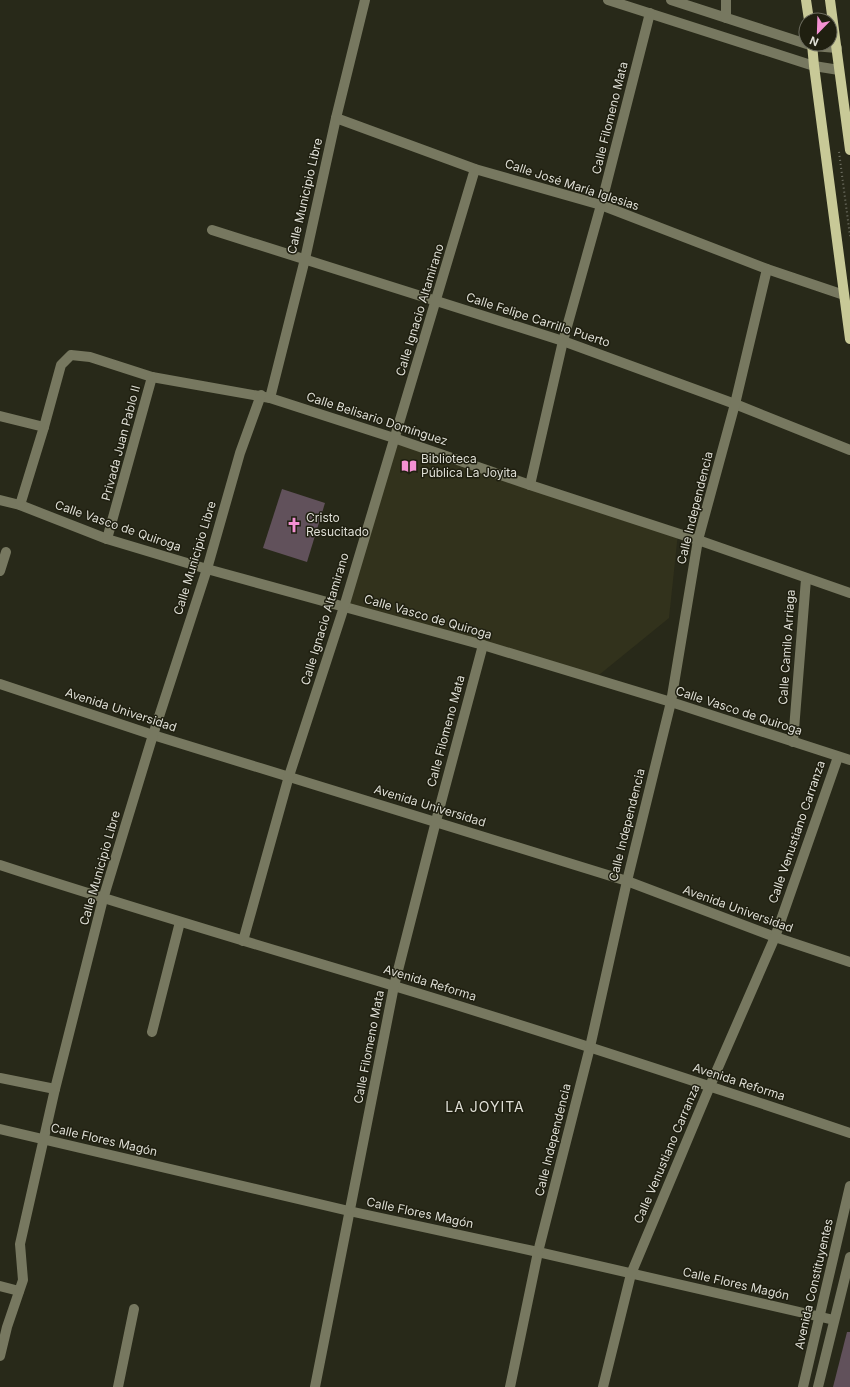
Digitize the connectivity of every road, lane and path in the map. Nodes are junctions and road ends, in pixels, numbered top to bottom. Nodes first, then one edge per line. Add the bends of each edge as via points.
1 (365, 0) edge
2 (608, 0) edge
3 (671, 0) edge
4 (726, 0) edge
5 (806, 0) edge
6 (830, 0) edge
7 (808, 12) edge
8 (832, 12) edge
9 (650, 13) junction
10 (726, 18) junction
11 (798, 41) edge
12 (813, 52) edge
13 (837, 52) edge
14 (814, 66) junction
15 (839, 70) junction
16 (336, 118) junction
17 (838, 149) dead end
18 (850, 150) edge
19 (475, 168) junction
20 (601, 205) junction
21 (212, 230) dead end
22 (850, 236) edge
23 (305, 259) junction
24 (767, 269) junction
25 (844, 295) junction
26 (436, 301) junction
27 (850, 339) edge
28 (563, 341) junction
29 (152, 377) junction
30 (265, 397) junction
31 (735, 404) junction
32 (0, 416) edge
33 (44, 427) junction
34 (394, 438) junction
35 (850, 450) edge
36 (530, 485) junction
37 (0, 500) edge
38 (20, 505) junction
39 (108, 538) junction
40 (698, 540) junction
41 (6, 552) dead end
42 (207, 569) junction
43 (0, 571) edge
44 (806, 579) junction
45 (850, 594) edge
46 (344, 607) junction
47 (483, 645) junction
48 (0, 684) edge
49 (671, 702) junction
50 (153, 734) junction
51 (793, 742) junction
52 (838, 756) junction
53 (850, 760) edge
54 (289, 776) junction
55 (436, 821) junction
56 (0, 865) edge
57 (627, 881) junction
58 (103, 899) junction
59 (180, 922) junction
60 (774, 937) junction
61 (243, 941) junction
62 (850, 962) edge
63 (394, 986) junction
64 (152, 1032) dead end
65 (590, 1047) junction
66 (0, 1078) edge
67 (710, 1086) junction
68 (55, 1089) junction
69 (0, 1128) edge
70 (850, 1133) edge
71 (44, 1139) junction
72 (850, 1186) edge
73 (349, 1211) junction
74 (538, 1252) junction
75 (834, 1255) junction
76 (850, 1258) edge
77 (631, 1274) junction
78 (0, 1286) edge
79 (19, 1291) junction
80 (134, 1309) dead end
81 (820, 1316) junction
82 (834, 1320) junction
83 (0, 1356) edge
84 (118, 1387) edge
85 (315, 1387) edge
86 (510, 1387) edge
87 (603, 1387) edge
88 (803, 1387) edge
89 (818, 1387) edge

1 - 16 street, Calle Municipio Libre
2 - 9 street
3 - 10 street
4 - 10 street
5 - 7 main road
6 - 8 main road
9 - 14 street
9 - 20 street, Calle Filomeno Mata
10 - 11 street
12 - 14 main road
13 - 15 main road
14 - 15 street
14 - 25 main road
15 - 18 main road
16 - 19 street, Calle José María Iglesias
16 - 23 street, Calle Municipio Libre
17 - 22 path
19 - 20 street, Calle José María Iglesias
19 - 26 street, Calle Ignacio Altamirano
20 - 24 street, Calle José María Iglesias
20 - 28 street, Calle Filomeno Mata
21 - 23 street, Calle Felipe Carrillo Puerto
23 - 26 street, Calle Felipe Carrillo Puerto
23 - 30 street, Calle Municipio Libre
24 - 25 street, Calle José María Iglesias
24 - 31 street, Calle Independencia
25 - 27 main road
26 - 28 street, Calle Felipe Carrillo Puerto
26 - 34 street, Calle Ignacio Altamirano
28 - 31 street, Calle Felipe Carrillo Puerto
28 - 36 street, Calle Filomeno Mata
29 - 30 street, Calle Belisario Domínguez
29 - 33 street, Calle Belisario Domínguez via 90,357 71,355 61,365
29 - 39 street, Privada Juan Pablo II
30 - 34 street, Calle Belisario Domínguez
30 - 42 street, Calle Municipio Libre via 240,453
31 - 35 street, Calle Felipe Carrillo Puerto
31 - 40 street, Calle Independencia
32 - 33 street
33 - 38 street
34 - 36 street, Calle Belisario Domínguez
34 - 46 street, Calle Ignacio Altamirano
36 - 40 street, Calle Belisario Domínguez
37 - 38 street, Calle Vasco de Quiroga
38 - 39 street, Calle Vasco de Quiroga
39 - 42 street, Calle Vasco de Quiroga
40 - 44 street, Calle Belisario Domínguez
40 - 49 street, Calle Independencia
41 - 43 street
42 - 46 street, Calle Vasco de Quiroga
42 - 50 street, Calle Municipio Libre
44 - 45 street, Calle Belisario Domínguez
44 - 51 street, Calle Camilo Arriaga
46 - 47 street, Calle Vasco de Quiroga
46 - 54 street, Calle Ignacio Altamirano
47 - 49 street, Calle Vasco de Quiroga
47 - 55 street, Calle Filomeno Mata
48 - 50 street, Avenida Universidad
49 - 51 street, Calle Vasco de Quiroga
49 - 57 street, Calle Independencia
50 - 54 street, Avenida Universidad
50 - 58 street, Calle Municipio Libre
51 - 52 street, Calle Vasco de Quiroga
52 - 53 street, Calle Vasco de Quiroga
52 - 60 street, Calle Venustiano Carranza
54 - 55 street, Avenida Universidad
54 - 61 street, Calle Ignacio Altamirano
55 - 57 street, Avenida Universidad
55 - 63 street, Calle Filomeno Mata
56 - 58 street, Avenida Reforma
57 - 60 street, Avenida Universidad
57 - 65 street, Calle Independencia
58 - 59 street, Avenida Reforma
58 - 68 street, Calle Municipio Libre
59 - 61 street, Avenida Reforma
59 - 64 street
60 - 62 street, Avenida Universidad
60 - 67 street, Calle Venustiano Carranza
61 - 63 street, Avenida Reforma
63 - 65 street, Avenida Reforma
63 - 73 street, Calle Filomeno Mata
65 - 67 street, Avenida Reforma
65 - 74 street, Calle Independencia
66 - 68 street
67 - 70 street, Avenida Reforma
67 - 77 street, Calle Venustiano Carranza
68 - 71 street, Calle Municipio Libre
69 - 71 street, Calle Flores Magón
71 - 73 street, Calle Flores Magón
71 - 79 street, Calle Municipio Libre via 20,1244 22,1280
72 - 75 street, Avenida Constituyentes
73 - 74 street, Calle Flores Magón
73 - 85 street, Calle Filomeno Mata
74 - 77 street, Calle Flores Magón
74 - 86 street, Calle Independencia
75 - 76 street
75 - 81 street, Avenida Constituyentes
76 - 82 street
77 - 81 street, Calle Flores Magón
77 - 87 street, Calle Venustiano Carranza
78 - 79 street
79 - 83 street, Calle Municipio Libre
80 - 84 street
81 - 82 street, Calle Flores Magón
81 - 88 street, Avenida Constituyentes
82 - 89 street

